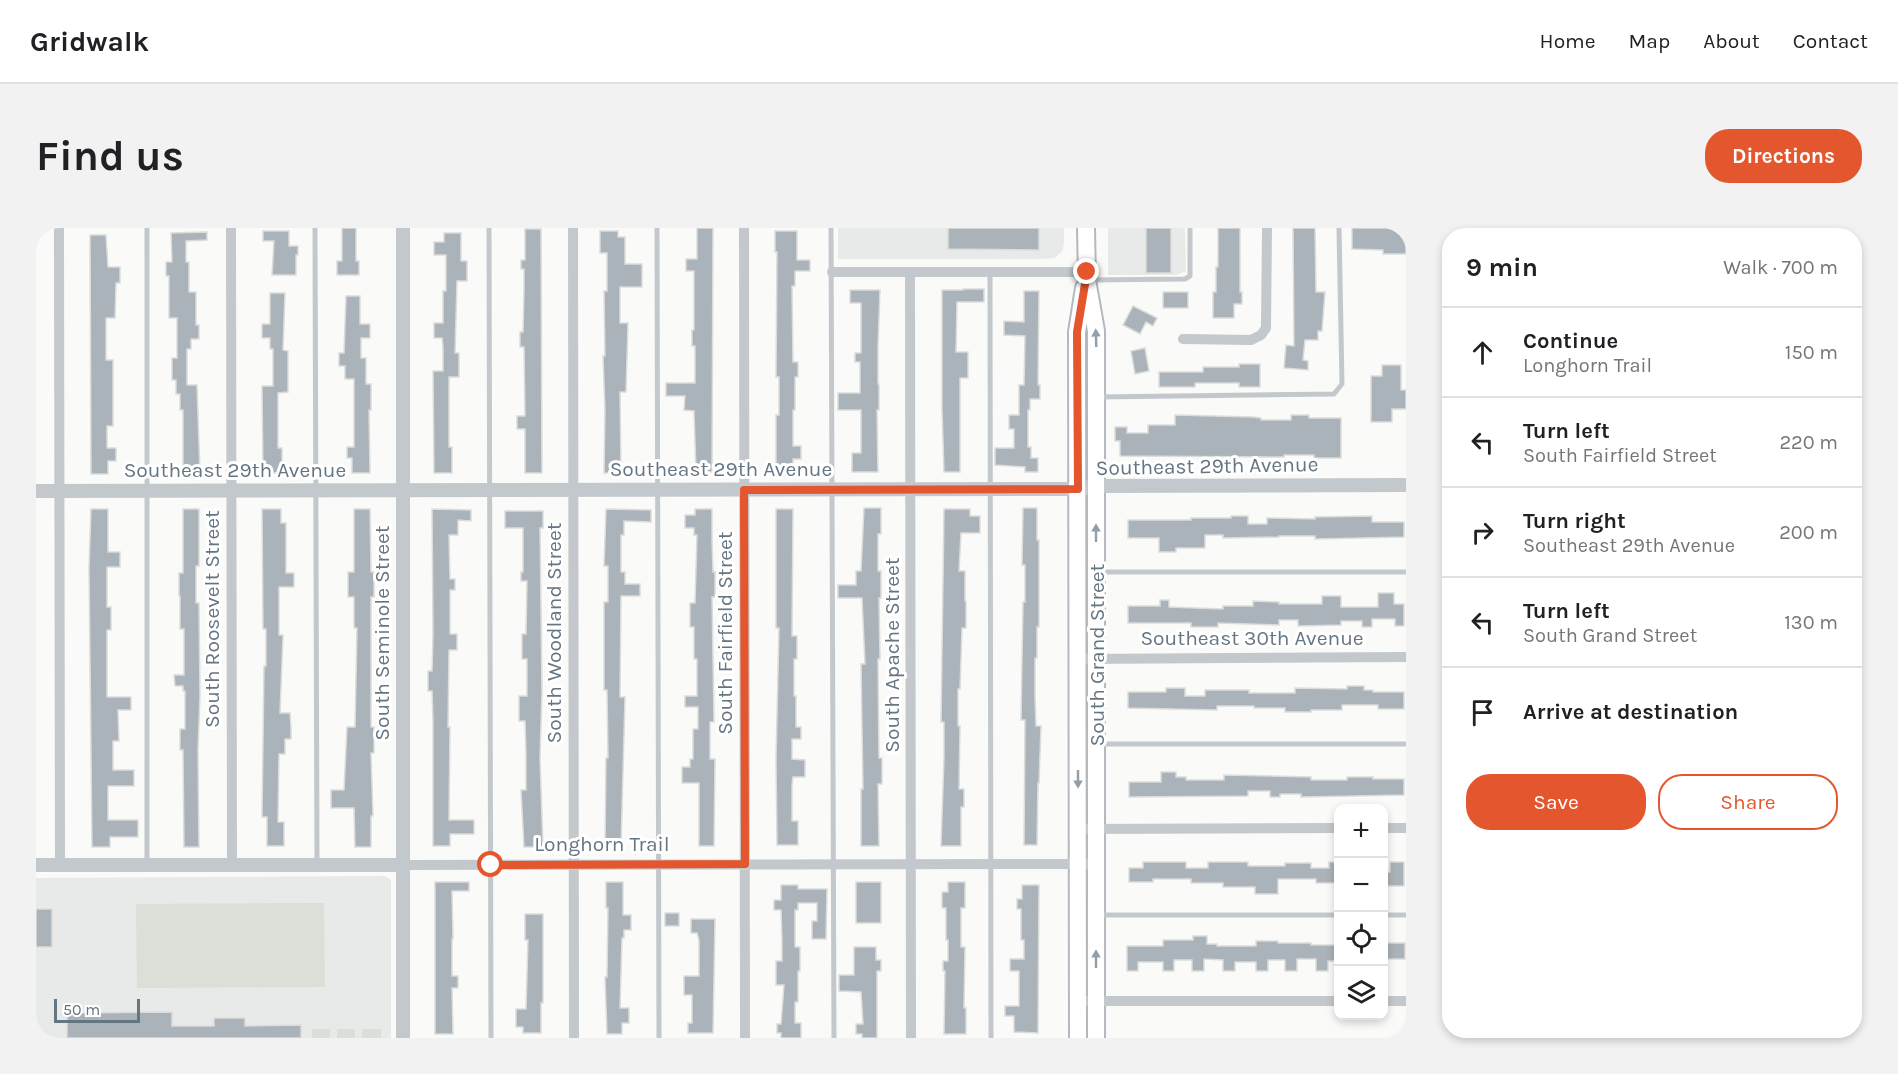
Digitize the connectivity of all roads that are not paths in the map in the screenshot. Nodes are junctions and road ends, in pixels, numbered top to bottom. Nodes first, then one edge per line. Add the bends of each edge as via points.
1 (59, 228) edge
2 (147, 228) edge
3 (231, 228) edge
4 (315, 228) edge
5 (403, 228) edge
6 (489, 228) edge
7 (573, 228) edge
8 (657, 228) edge
9 (744, 228) edge
10 (831, 228) edge
11 (1086, 228) edge
12 (1190, 228) edge
13 (1267, 228) edge
14 (1339, 228) edge
15 (910, 272) junction
16 (990, 272) junction
17 (831, 273) junction
18 (1087, 276) junction
19 (1183, 339) dead end
20 (1096, 397) junction
21 (1406, 485) edge
22 (1096, 486) junction
23 (911, 489) junction
24 (989, 489) junction
25 (1078, 489) junction
26 (315, 490) junction
27 (403, 490) junction
28 (490, 490) junction
29 (573, 490) junction
30 (657, 490) junction
31 (744, 490) junction
32 (833, 490) junction
33 (36, 491) edge
34 (59, 491) junction
35 (147, 491) junction
36 (231, 491) junction
37 (1096, 572) junction
38 (1406, 572) edge
39 (1406, 657) edge
40 (1097, 658) junction
41 (1078, 659) junction
42 (1097, 744) junction
43 (1406, 744) edge
44 (1334, 828) edge
45 (1388, 828) edge
46 (1406, 828) edge
47 (1078, 829) junction
48 (1097, 829) junction
49 (574, 864) junction
50 (659, 864) junction
51 (745, 864) junction
52 (833, 864) junction
53 (911, 864) junction
54 (991, 864) junction
55 (1078, 864) junction
56 (1097, 864) junction
57 (147, 865) junction
58 (232, 865) junction
59 (317, 865) junction
60 (403, 865) junction
61 (491, 865) junction
62 (36, 866) edge
63 (60, 866) junction
64 (1096, 915) junction
65 (1334, 915) edge
66 (1388, 915) edge
67 (1406, 915) edge
68 (1388, 1000) edge
69 (1406, 1000) edge
70 (1078, 1001) junction
71 (1096, 1001) junction
72 (1334, 1001) edge
73 (403, 1038) edge
74 (491, 1038) edge
75 (574, 1038) edge
76 (659, 1038) edge
77 (745, 1038) edge
78 (834, 1038) edge
79 (911, 1038) edge
80 (991, 1038) edge
81 (1078, 1038) edge
82 (1096, 1038) edge

1 - 34 street
2 - 35 lane
3 - 36 street, South Roosevelt Street
4 - 26 lane
5 - 27 street, South Seminole Street
6 - 28 lane
7 - 29 street, South Woodland Street
8 - 30 lane
9 - 31 street, South Fairfield Street
10 - 17 lane
11 - 18 main road, South Grand Street
12 - 18 lane via 1190,276 1185,279
13 - 19 street via 1266,328 1261,335 1251,340
14 - 20 lane via 1342,384 1334,394
15 - 16 street
15 - 17 street
15 - 23 street, South Apache Street
16 - 18 street
16 - 24 lane
17 - 32 lane
20 -> 18 main road, South Grand Street via 1096,332
18 - 25 main road, South Grand Street via 1077,332
20 - 22 main road, South Grand Street
21 - 22 street, Southeast 29th Avenue
22 - 25 street, Southeast 29th Avenue
37 -> 22 main road, South Grand Street
23 - 24 street, Southeast 29th Avenue
23 - 32 street, Southeast 29th Avenue
23 - 53 street, South Apache Street
24 - 25 street, Southeast 29th Avenue
24 - 54 lane
25 - 41 main road, South Grand Street
26 - 27 street, Southeast 29th Avenue
26 - 36 street, Southeast 29th Avenue
26 - 59 lane
27 - 28 street, Southeast 29th Avenue
27 - 60 street, South Seminole Street
28 - 29 street, Southeast 29th Avenue
28 - 61 lane
29 - 30 street, Southeast 29th Avenue
29 - 49 street, South Woodland Street
30 - 31 street, Southeast 29th Avenue
30 - 50 lane
31 - 32 street, Southeast 29th Avenue
31 - 51 street, South Fairfield Street
32 - 52 lane
33 - 34 street, Southeast 29th Avenue
34 - 35 street, Southeast 29th Avenue
34 - 63 street
35 - 36 street, Southeast 29th Avenue
35 - 57 lane
36 - 58 street, South Roosevelt Street
37 - 38 lane
37 - 40 main road, South Grand Street
39 - 40 street, Southeast 30th Avenue
40 - 41 street, Southeast 30th Avenue
40 - 42 main road, South Grand Street
41 -> 47 main road, South Grand Street
42 - 43 lane
42 - 48 main road, South Grand Street
44 - 48 street
45 - 46 street
47 - 48 street
47 - 55 main road, South Grand Street
48 - 56 main road, South Grand Street
49 - 50 street, Longhorn Trail
49 - 61 street, Longhorn Trail
49 - 75 street, South Woodland Street
50 - 51 street, Longhorn Trail
50 - 76 lane
51 - 52 street, Longhorn Trail
51 - 77 street, South Fairfield Street
52 - 53 street, Longhorn Trail
52 - 78 lane
53 - 54 street, Longhorn Trail
53 - 79 street, South Apache Street
54 - 55 street, Longhorn Trail
54 - 80 lane
55 - 56 street, Longhorn Trail
55 - 70 main road, South Grand Street
56 - 64 main road, South Grand Street
57 - 58 street, Longhorn Trail
57 - 63 street, Longhorn Trail
58 - 59 street, Longhorn Trail
59 - 60 street, Longhorn Trail
60 - 61 street, Longhorn Trail
60 - 73 street, South Seminole Street
61 - 74 lane
62 - 63 street, Longhorn Trail
64 - 65 lane
71 -> 64 main road, South Grand Street
66 - 67 lane
68 - 69 street
70 - 71 street
70 - 81 main road, South Grand Street
71 - 72 street
71 - 82 main road, South Grand Street

